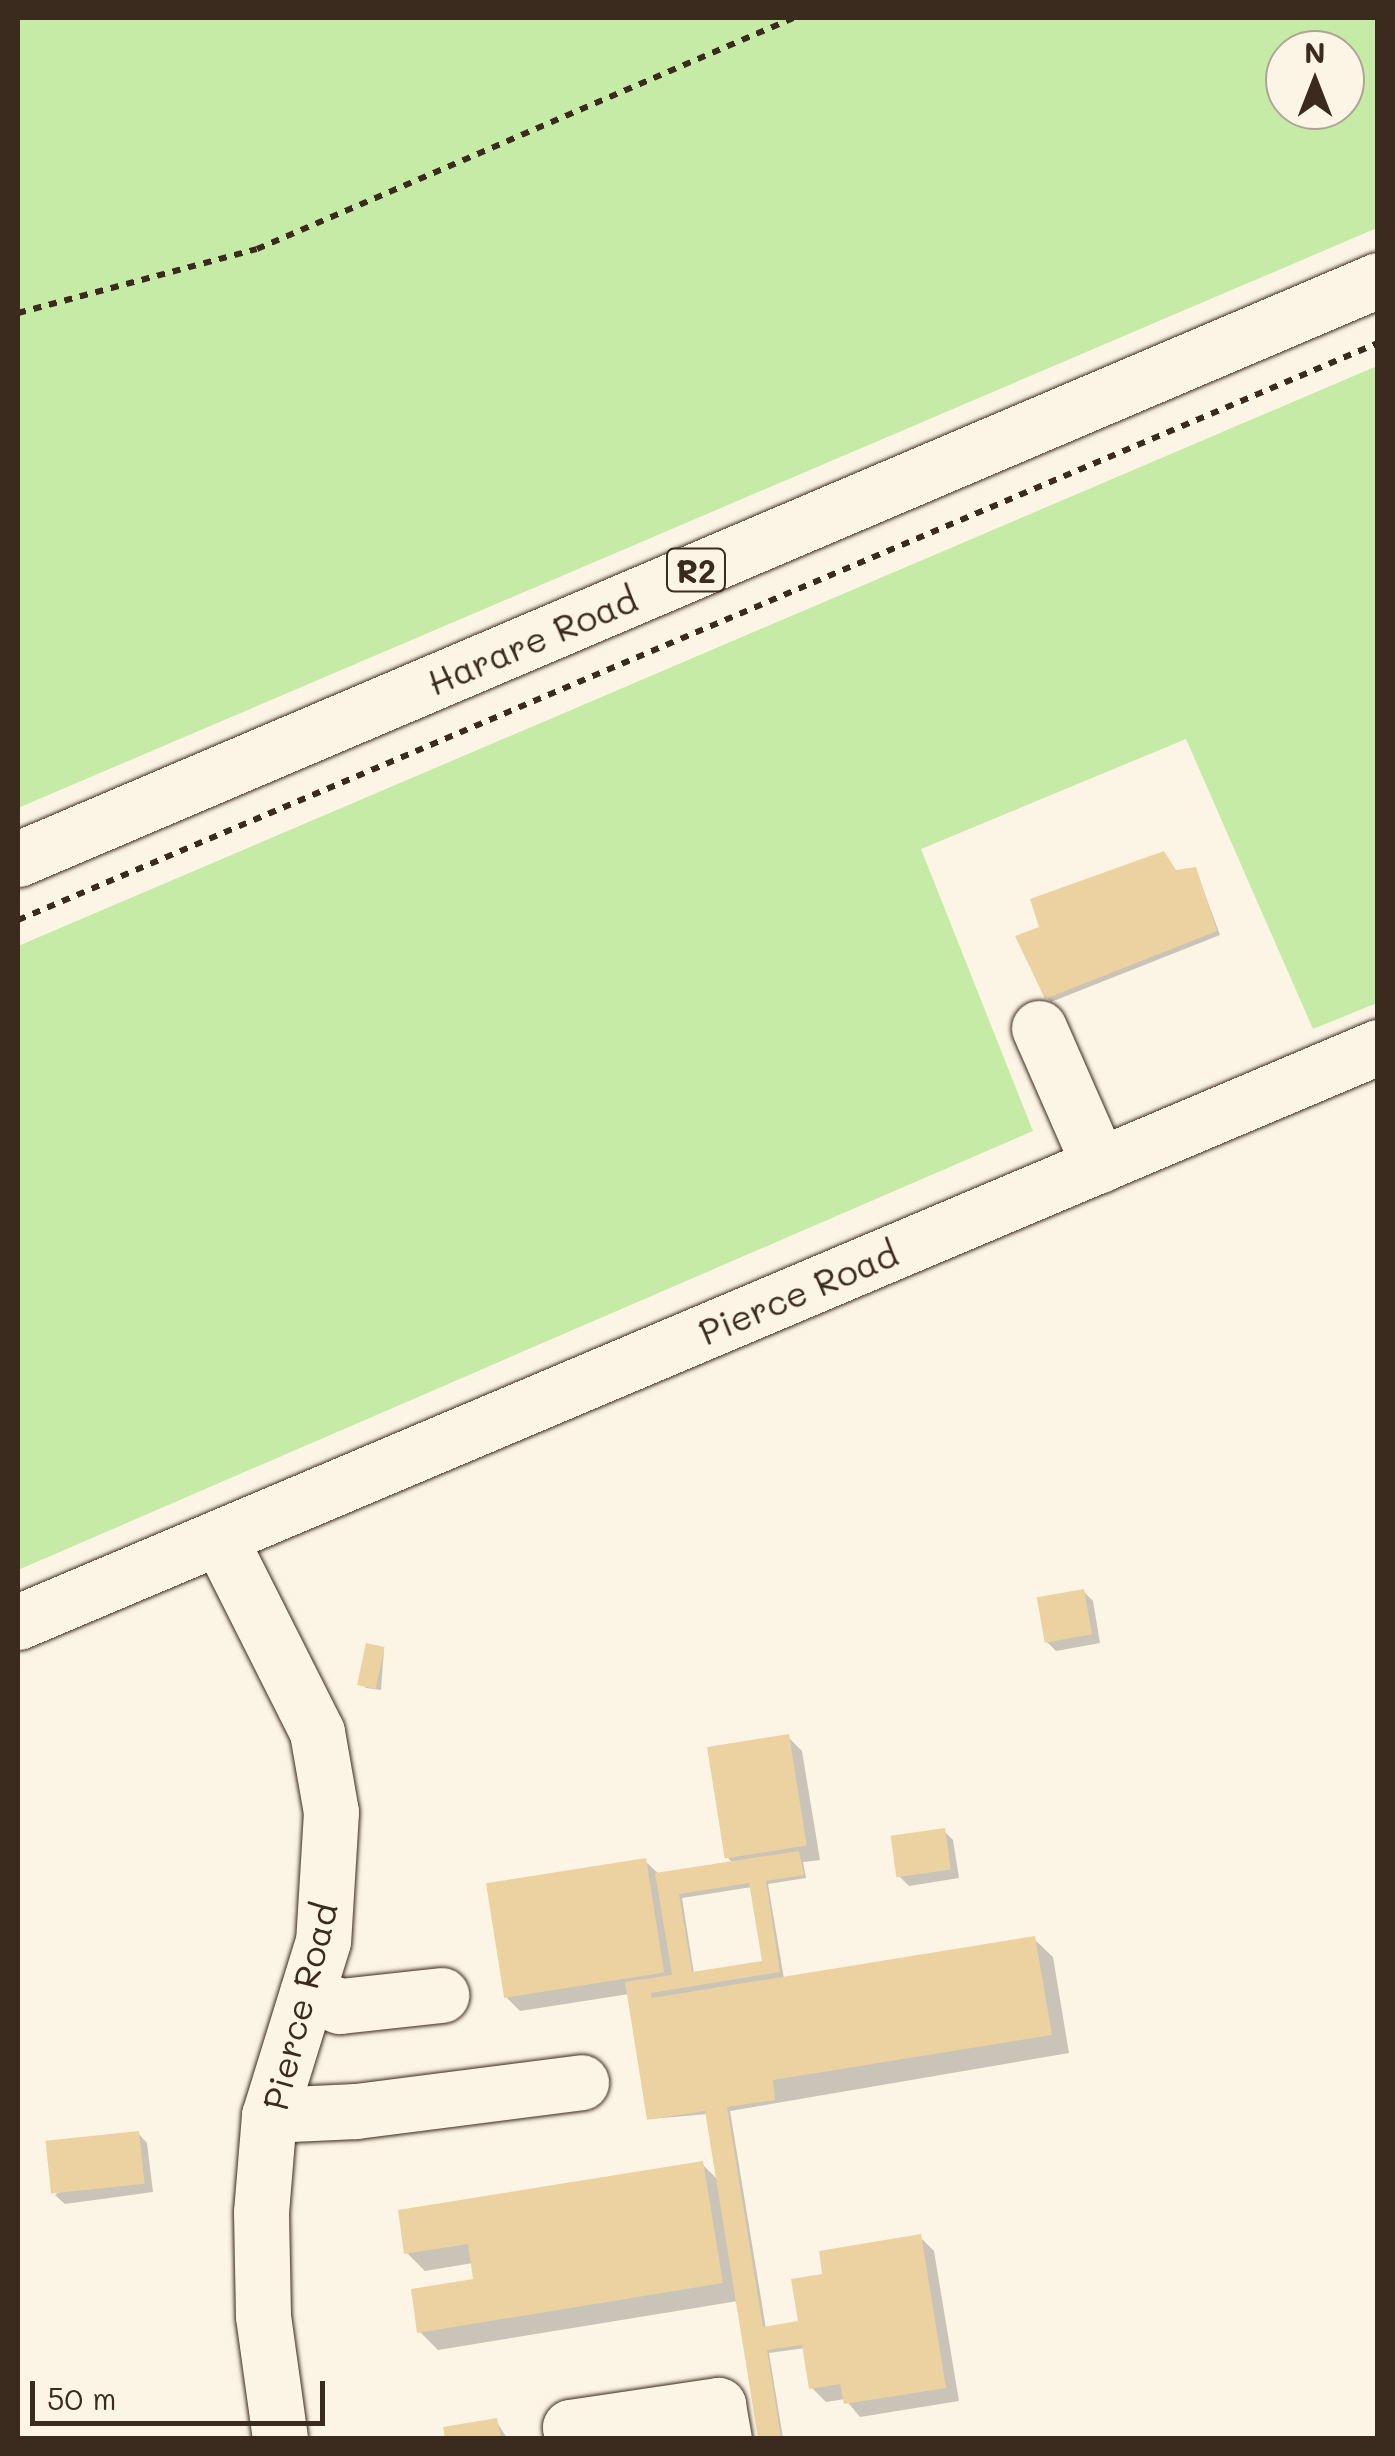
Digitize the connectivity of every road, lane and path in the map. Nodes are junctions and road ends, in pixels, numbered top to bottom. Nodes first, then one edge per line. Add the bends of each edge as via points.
1 (792, 18) edge
2 (1376, 280) edge
3 (18, 314) edge
4 (1378, 343) edge
5 (18, 858) edge
6 (18, 920) edge
7 (1039, 1028) dead end
8 (1378, 1047) edge
9 (1098, 1165) junction
10 (218, 1537) junction
11 (18, 1622) edge
12 (306, 1994) junction
13 (441, 1995) dead end
14 (581, 2082) dead end
15 (269, 2115) junction
16 (280, 2438) edge
17 (572, 2438) edge
18 (724, 2438) edge

1 - 3 path via 258,248
2 - 5 main road, Harare Road / R2
4 - 6 path
7 - 9 main road
8 - 9 main road, Pierce Road
9 - 10 main road, Pierce Road
10 - 11 main road, Pierce Road
10 - 12 main road, Pierce Road via 317,1732 330,1812 330,1886
12 - 13 main road via 340,2006
12 - 15 main road, Pierce Road
14 - 15 main road via 356,2111
15 - 16 main road, Pierce Road via 261,2212 263,2316
17 - 18 main road via 570,2427 718,2405

